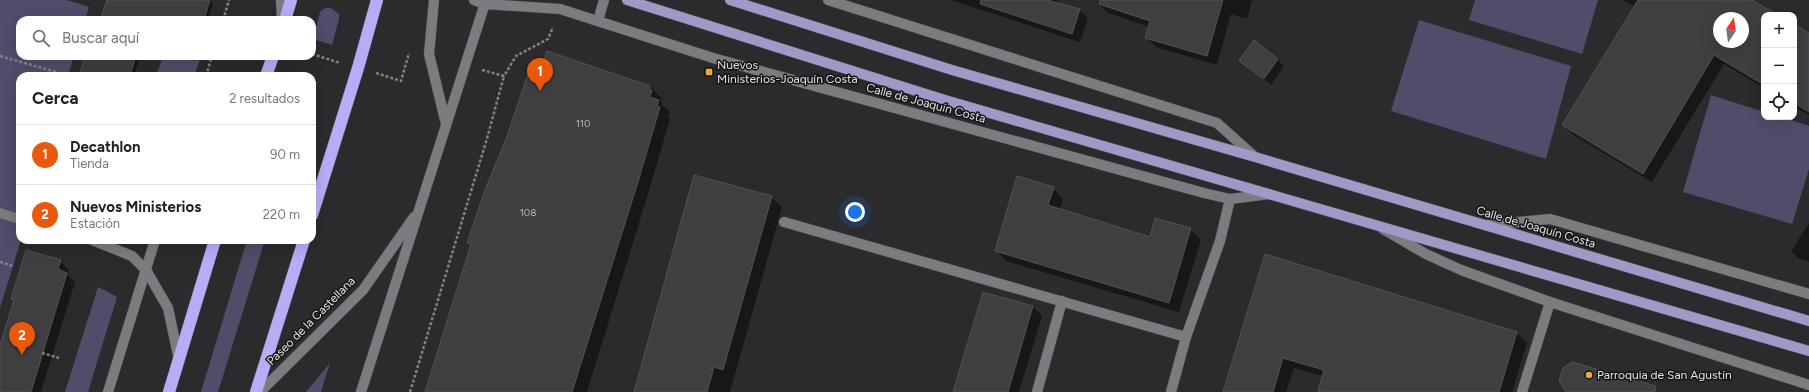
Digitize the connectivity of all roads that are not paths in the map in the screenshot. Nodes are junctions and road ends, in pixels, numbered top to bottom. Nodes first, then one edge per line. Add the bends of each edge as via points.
1 (281, 0) edge
2 (291, 0) edge
3 (377, 0) edge
4 (434, 0) edge
5 (474, 0) edge
6 (604, 0) edge
7 (627, 0) edge
8 (730, 0) edge
9 (828, 0) edge
10 (485, 2) edge
11 (843, 2) edge
12 (282, 16) edge
13 (286, 16) edge
14 (598, 21) junction
15 (272, 60) edge
16 (267, 72) edge
17 (446, 124) junction
18 (1255, 157) junction
19 (1269, 194) junction
20 (1230, 199) junction
21 (316, 201) edge
22 (420, 207) junction
23 (0, 213) edge
24 (16, 218) edge
25 (784, 222) dead end
26 (1486, 226) junction
27 (1380, 228) junction
28 (102, 244) edge
29 (154, 244) edge
30 (215, 244) edge
31 (303, 244) edge
32 (146, 270) junction
33 (1809, 294) edge
34 (1062, 301) junction
35 (1550, 302) junction
36 (1809, 321) edge
37 (1186, 337) junction
38 (1809, 351) edge
39 (179, 360) junction
40 (1809, 385) edge
41 (108, 392) edge
42 (169, 392) edge
43 (256, 392) edge
44 (260, 392) edge
45 (361, 392) edge
46 (1037, 392) edge
47 (1171, 392) edge
48 (1522, 392) edge

1 - 12 street
2 - 13 highway
3 - 21 highway
4 - 17 street via 429,54
5 - 10 street, Calle de Joaquín Costa
6 - 14 street
7 - 19 main road, Calle de Joaquín Costa via 945,100
8 - 18 main road, Calle de Joaquín Costa via 952,70
9 - 11 street, Calle de Joaquín Costa
10 - 14 street, Calle de Joaquín Costa via 560,9
10 - 17 street, Paseo de la Castellana
11 - 18 street, Calle de Joaquín Costa via 1217,123
14 - 20 street, Calle de Joaquín Costa via 729,62 1204,194
15 - 16 highway
17 - 22 street, Paseo de la Castellana
18 - 26 main road, Calle de Joaquín Costa
19 - 20 street, Calle de Joaquín Costa
19 - 27 main road, Calle de Joaquín Costa
20 - 37 street via 1220,241
22 - 44 street, Paseo de la Castellana via 364,290
22 - 45 street, Paseo de la Castellana
23 - 24 street
25 - 34 street
26 - 33 street via 1550,219
26 - 36 main road, Calle de Joaquín Costa
27 - 35 street via 1460,270
27 - 38 main road, Calle de Joaquín Costa
28 - 32 street via 132,256
29 - 32 street
30 - 39 highway
31 - 43 highway, Paseo de la Castellana
32 - 39 street via 168,308
32 - 41 street
34 - 37 street
34 - 46 street
35 - 40 street
35 - 48 street
37 - 47 street
39 - 42 highway

